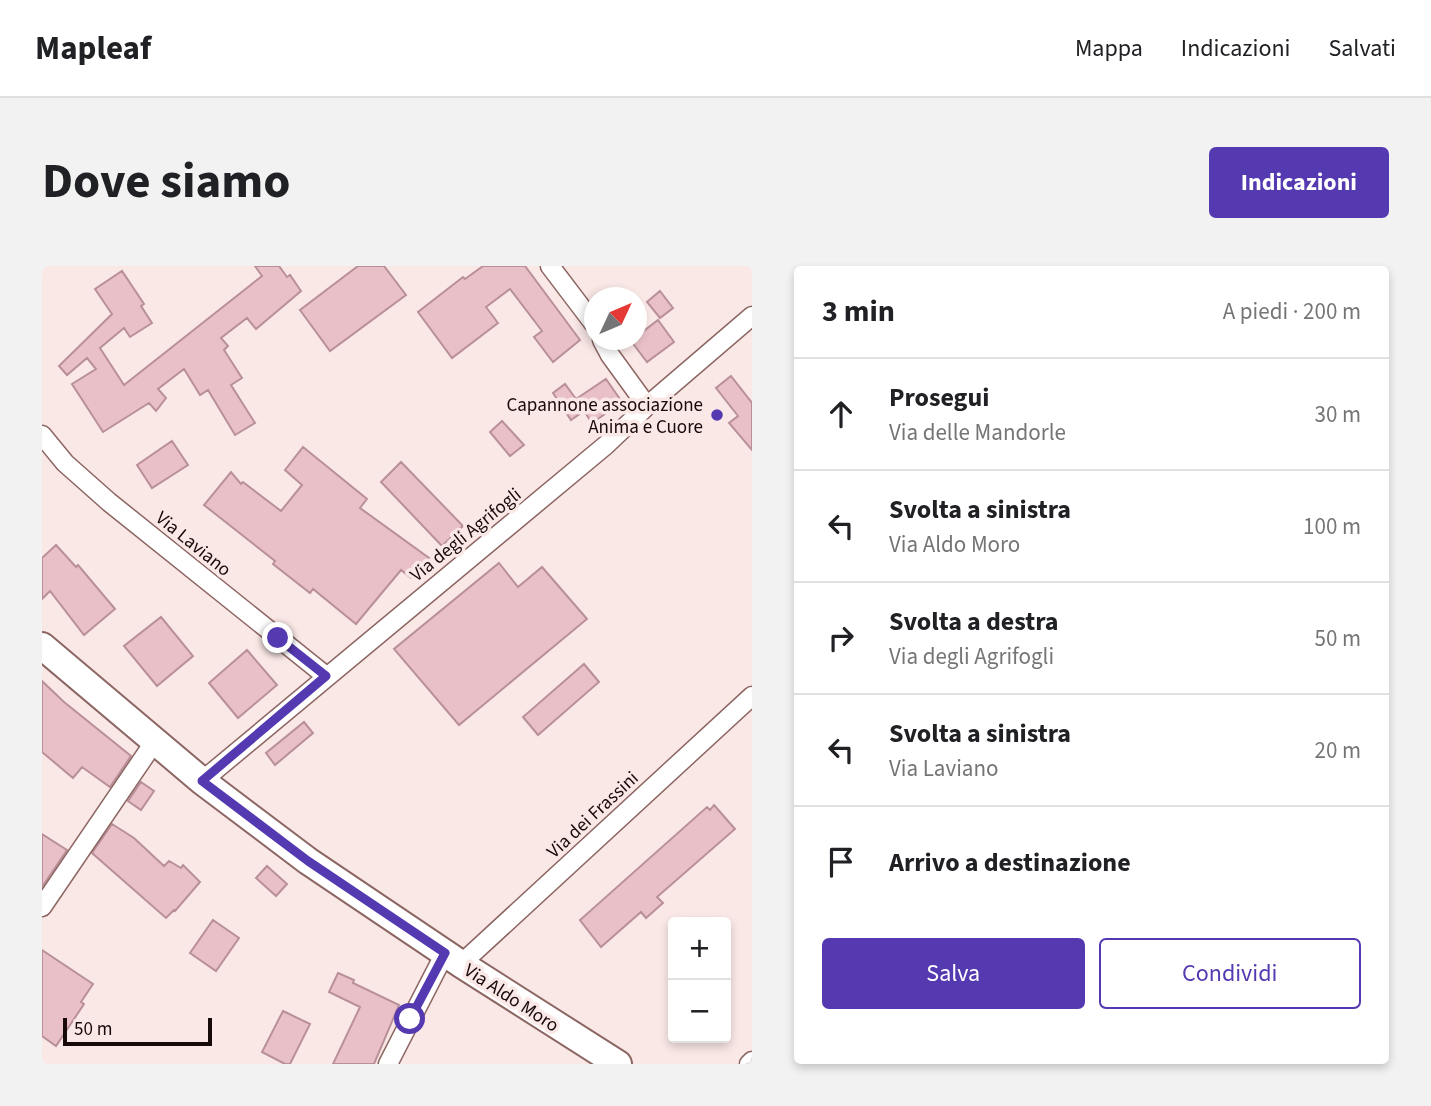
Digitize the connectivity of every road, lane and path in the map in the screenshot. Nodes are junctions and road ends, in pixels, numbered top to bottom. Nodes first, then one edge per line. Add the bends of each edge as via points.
1 (551, 266) edge
2 (584, 311) edge
3 (752, 316) edge
4 (608, 350) edge
5 (647, 406) junction
6 (42, 435) edge
7 (42, 646) edge
8 (326, 676) junction
9 (752, 696) edge
10 (155, 741) junction
11 (202, 781) junction
12 (42, 907) edge
13 (453, 958) junction
14 (388, 1064) edge
15 (618, 1064) edge

1 - 2 street
3 - 5 street, Via degli Agrifogli
4 - 5 street
5 - 8 street, Via degli Agrifogli
6 - 8 street, Via Laviano via 65,463 109,502
7 - 10 street, Via Aldo Moro
8 - 11 street, Via degli Agrifogli
9 - 13 street, Via dei Frassini
10 - 11 street, Via Aldo Moro
10 - 12 street
11 - 13 street, Via Aldo Moro via 308,861
13 - 14 street
13 - 15 street, Via Aldo Moro

